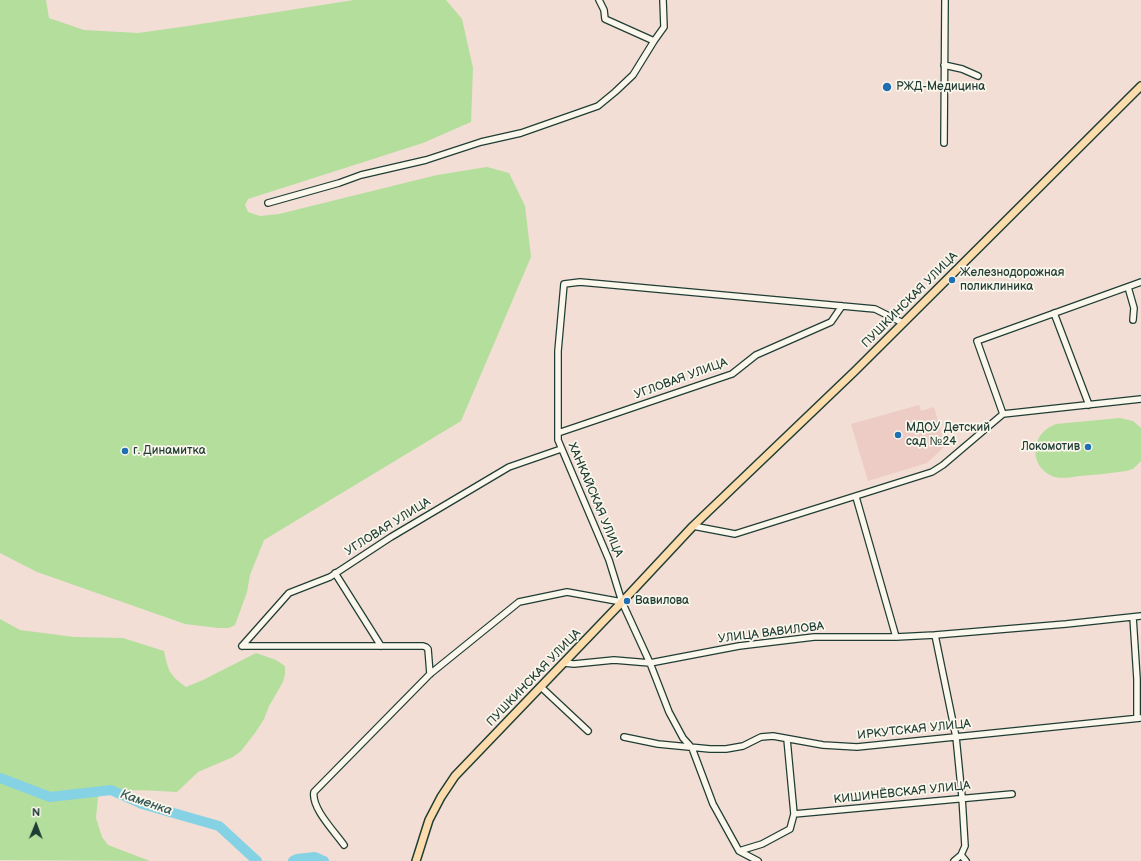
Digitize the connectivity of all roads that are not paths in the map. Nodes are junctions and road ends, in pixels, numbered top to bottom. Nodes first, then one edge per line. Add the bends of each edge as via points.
1 (600, 0) edge
2 (663, 0) edge
3 (946, 0) edge
4 (654, 41) junction
5 (944, 65) junction
6 (978, 76) dead end
7 (1141, 86) edge
8 (944, 143) dead end
9 (268, 203) dead end
10 (1141, 282) edge
11 (1128, 287) junction
12 (842, 306) junction
13 (1054, 313) junction
14 (1133, 320) dead end
15 (903, 323) junction
16 (1141, 399) edge
17 (1089, 405) junction
18 (1002, 414) junction
19 (558, 433) junction
20 (561, 449) junction
21 (856, 497) junction
22 (693, 526) junction
23 (336, 573) junction
24 (622, 602) junction
25 (1141, 616) edge
26 (1133, 617) junction
27 (935, 635) junction
28 (896, 637) junction
29 (381, 646) junction
30 (564, 663) junction
31 (650, 663) junction
32 (430, 674) junction
33 (541, 687) junction
34 (1139, 718) edge
35 (588, 731) dead end
36 (624, 737) dead end
37 (956, 737) junction
38 (787, 739) junction
39 (692, 748) junction
40 (1012, 794) dead end
41 (962, 797) junction
42 (794, 814) junction
43 (344, 845) dead end
44 (739, 851) junction
45 (961, 855) junction
46 (416, 861) edge
47 (758, 861) edge
48 (954, 861) edge
49 (966, 861) edge

1 - 4 street via 605,19
2 - 4 street via 664,27
3 - 5 street
4 - 9 street via 633,75 598,106 521,133 361,175
5 - 6 street
5 - 8 street
7 - 15 main road, ПУШКИНСКАЯ УЛИЦА
10 - 11 street
11 - 13 street
11 - 14 street via 1134,308
12 - 15 street via 875,309
12 - 19 street, УГЛОВАЯ УЛИЦА via 831,322 756,355 732,374
12 - 19 street, ХАНКАЙСКАЯ УЛИЦА via 580,282 564,284 558,351
13 - 17 street
13 - 18 street via 977,341
15 - 22 main road, ПУШКИНСКАЯ УЛИЦА
16 - 17 street
17 - 18 street
18 - 21 street via 932,472
19 - 20 street, ХАНКАЙСКАЯ УЛИЦА
20 - 23 street, УГЛОВАЯ УЛИЦА via 509,467
20 - 24 street, ХАНКАЙСКАЯ УЛИЦА via 609,560
21 - 22 street via 735,534
21 - 28 street
22 - 24 main road, ПУШКИНСКАЯ УЛИЦА
23 - 29 street
23 - 29 street, УГЛОВАЯ УЛИЦА via 289,593 242,646
24 - 30 main road, ПУШКИНСКАЯ УЛИЦА
24 - 31 street, ХАНКАЙСКАЯ УЛИЦА
24 - 32 street via 567,592 519,602
25 - 26 street, УЛИЦА ВАВИЛОВА
26 - 27 street, УЛИЦА ВАВИЛОВА
26 - 34 street
27 - 28 street, УЛИЦА ВАВИЛОВА
27 - 37 street
28 - 31 street, УЛИЦА ВАВИЛОВА via 814,637 739,646
29 - 32 street via 426,647
30 - 31 street, УЛИЦА ВАВИЛОВА via 614,660
30 - 33 main road, ПУШКИНСКАЯ УЛИЦА
31 - 39 street via 669,712 683,738
32 - 43 street via 314,792 313,797 318,810
33 - 35 street
33 - 46 main road, ПУШКИНСКАЯ УЛИЦА via 455,776 429,820
34 - 37 street, ИРКУТСКАЯ УЛИЦА
36 - 39 street, ИРКУТСКАЯ УЛИЦА
37 - 38 street, ИРКУТСКАЯ УЛИЦА via 857,747
37 - 41 street
38 - 39 street, ИРКУТСКАЯ УЛИЦА via 762,737 743,746 726,749
38 - 42 street
39 - 44 street via 713,804
40 - 41 street, КИШИНЁВСКАЯ УЛИЦА
41 - 42 street, КИШИНЁВСКАЯ УЛИЦА
41 - 45 street via 966,843
42 - 44 street via 790,829 762,844
44 - 47 street
45 - 48 street
45 - 49 street

